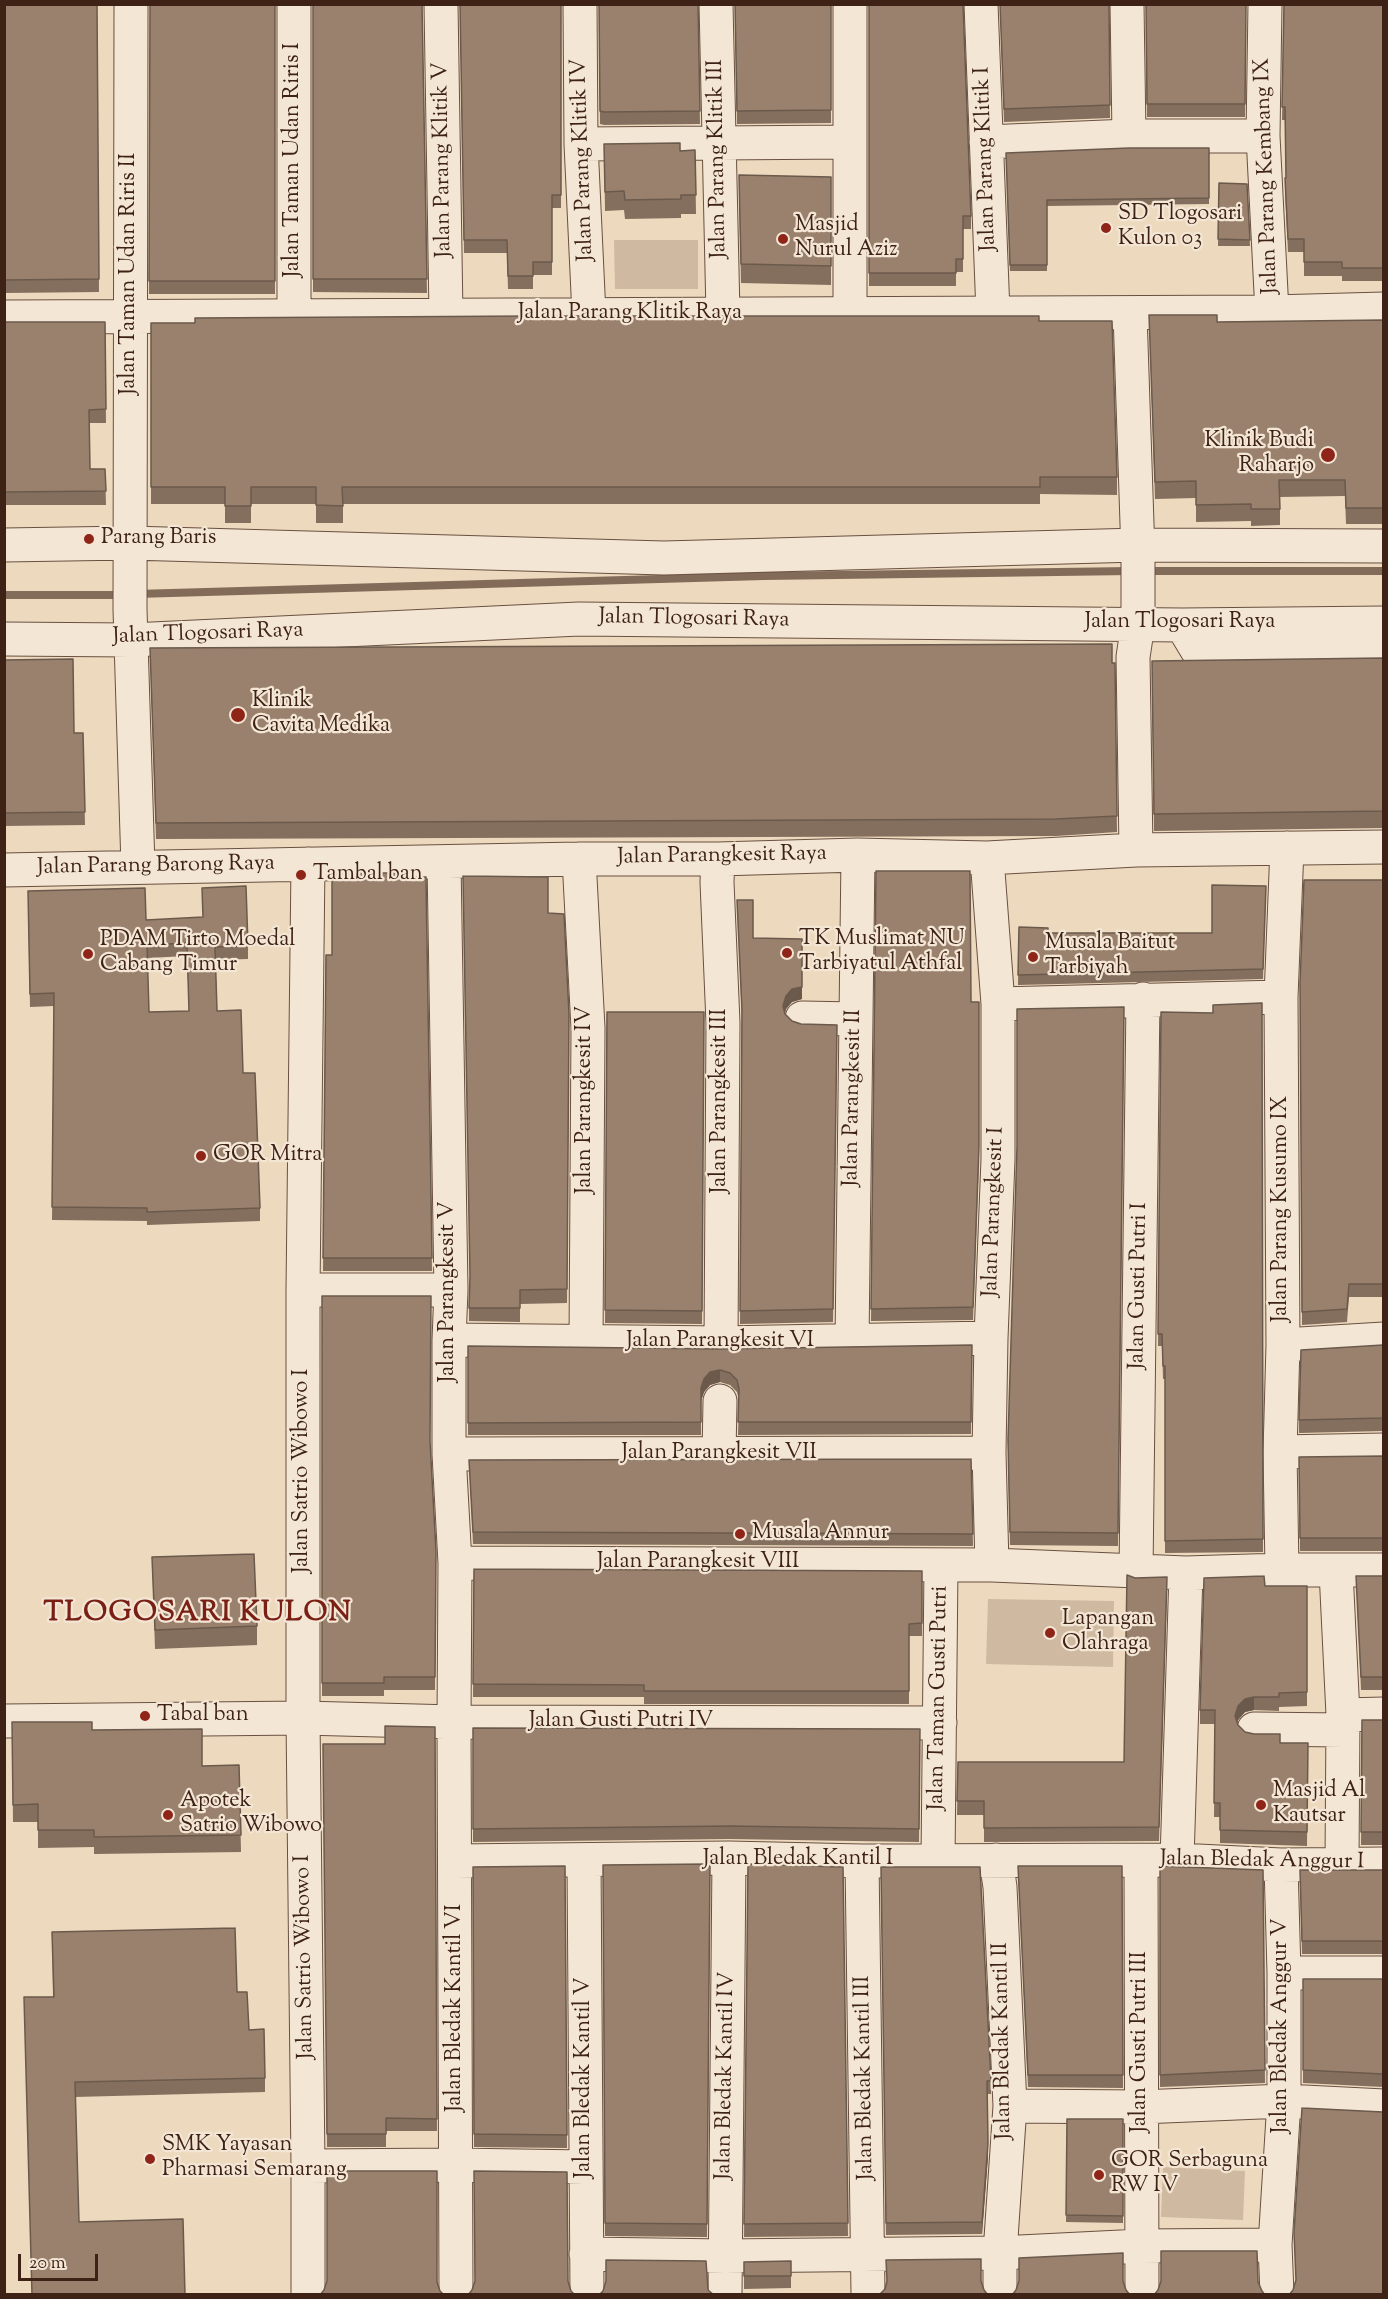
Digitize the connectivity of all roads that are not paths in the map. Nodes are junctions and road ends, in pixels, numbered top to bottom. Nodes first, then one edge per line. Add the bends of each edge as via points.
1 (131, 4) edge
2 (294, 4) edge
3 (441, 4) edge
4 (580, 4) edge
5 (716, 4) edge
6 (850, 4) edge
7 (981, 4) edge
8 (1127, 4) edge
9 (1265, 4) edge
10 (1129, 136) junction
11 (1263, 136) junction
12 (850, 142) junction
13 (986, 142) junction
14 (581, 144) junction
15 (719, 144) junction
16 (1383, 309) edge
17 (1272, 312) junction
18 (993, 313) junction
19 (1130, 313) junction
20 (723, 314) junction
21 (850, 314) junction
22 (446, 315) junction
23 (589, 315) junction
24 (130, 316) junction
25 (294, 316) junction
26 (4, 317) edge
27 (4, 545) edge
28 (1383, 546) edge
29 (130, 550) junction
30 (1138, 550) junction
31 (1138, 620) junction
32 (1383, 623) edge
33 (130, 624) junction
34 (1182, 625) junction
35 (4, 639) edge
36 (1383, 655) edge
37 (1383, 847) edge
38 (1287, 848) junction
39 (1136, 850) junction
40 (858, 855) junction
41 (987, 858) junction
42 (579, 859) junction
43 (718, 859) junction
44 (444, 862) junction
45 (309, 864) junction
46 (138, 867) junction
47 (4, 870) edge
48 (1281, 997) junction
49 (1143, 999) junction
50 (998, 1004) junction
51 (802, 1018) dead end
52 (855, 1019) junction
53 (303, 1290) junction
54 (451, 1290) junction
55 (991, 1338) junction
56 (1383, 1339) edge
57 (449, 1340) junction
58 (586, 1342) junction
59 (852, 1342) junction
60 (721, 1343) junction
61 (1283, 1345) junction
62 (720, 1401) dead end
63 (1383, 1450) edge
64 (1280, 1452) junction
65 (990, 1453) junction
66 (449, 1454) junction
67 (719, 1455) junction
68 (455, 1563) junction
69 (992, 1565) junction
70 (941, 1566) junction
71 (1282, 1570) junction
72 (1383, 1570) edge
73 (1336, 1571) junction
74 (1136, 1573) junction
75 (1186, 1573) junction
76 (1383, 1714) edge
77 (303, 1718) junction
78 (4, 1720) edge
79 (454, 1722) junction
80 (940, 1723) junction
81 (1343, 1723) junction
82 (1254, 1729) dead end
83 (729, 1858) junction
84 (996, 1860) junction
85 (1177, 1860) junction
86 (455, 1861) junction
87 (584, 1861) junction
88 (862, 1861) junction
89 (938, 1861) junction
90 (1141, 1861) junction
91 (1342, 1864) junction
92 (1383, 1864) edge
93 (1281, 1866) junction
94 (1284, 1973) junction
95 (1383, 1973) edge
96 (1284, 2101) junction
97 (1010, 2106) junction
98 (1383, 2106) edge
99 (1141, 2107) junction
100 (456, 2165) junction
101 (308, 2166) junction
102 (585, 2167) junction
103 (1275, 2245) junction
104 (1141, 2246) junction
105 (999, 2253) junction
106 (585, 2254) junction
107 (869, 2255) junction
108 (725, 2256) junction
109 (308, 2295) edge
110 (456, 2295) edge
111 (587, 2295) edge
112 (725, 2295) edge
113 (868, 2295) edge
114 (1000, 2295) edge
115 (1142, 2295) edge
116 (1277, 2295) edge

1 - 24 street, Jalan Taman Udan Riris II
2 - 25 street, Jalan Taman Udan Riris I
3 - 22 street, Jalan Parang Klitik V
4 - 14 street, Jalan Parang Klitik IV
5 - 15 street, Jalan Parang Klitik III
6 - 12 street
7 - 13 street, Jalan Parang Klitik I
8 - 10 street
9 - 11 street, Jalan Parang Kembang IX
10 - 11 street
10 - 13 street
11 - 17 street, Jalan Parang Kembang IX
12 - 15 street
12 - 21 street
13 - 18 street, Jalan Parang Klitik I
14 - 15 street
14 - 23 street, Jalan Parang Klitik IV
15 - 20 street, Jalan Parang Klitik III
16 - 17 street, Jalan Parang Klitik Raya
17 - 19 street, Jalan Parang Klitik Raya
18 - 19 street, Jalan Parang Klitik Raya
18 - 21 street, Jalan Parang Klitik Raya
19 - 30 street
20 - 21 street, Jalan Parang Klitik Raya
20 - 23 street, Jalan Parang Klitik Raya
22 - 23 street, Jalan Parang Klitik Raya
22 - 25 street, Jalan Parang Klitik Raya
24 - 25 street, Jalan Parang Klitik Raya
24 - 26 street, Jalan Parang Klitik Raya
24 - 29 street, Jalan Taman Udan Riris II
27 - 29 street
28 - 30 street
29 - 30 street via 664,558
29 - 33 street, Jalan Taman Udan Riris II
30 - 31 street
31 - 33 street, Jalan Tlogosari Raya via 579,619
31 - 34 street, Jalan Tlogosari Raya
31 - 39 street via 1133,657
32 - 34 street, Jalan Tlogosari Raya
33 - 35 street, Jalan Tlogosari Raya
33 - 46 street, Jalan Taman Udan Riris II
34 - 36 street via 1197,650 1207,654
37 - 38 street, Jalan Parangkesit Raya
38 - 39 street, Jalan Parangkesit Raya
38 - 48 street, Jalan Parang Kusumo IX
39 - 41 street, Jalan Parangkesit Raya
40 - 41 street, Jalan Parangkesit Raya
40 - 43 street, Jalan Parangkesit Raya
40 - 52 street, Jalan Parangkesit II
41 - 50 street, Jalan Parangkesit I
42 - 43 street, Jalan Parangkesit Raya
42 - 44 street, Jalan Parangkesit Raya
42 - 58 street, Jalan Parangkesit IV via 588,1028
43 - 60 street, Jalan Parangkesit III via 723,1023
44 - 45 street, Jalan Parangkesit Raya
44 - 54 street, Jalan Parangkesit V
45 - 46 street, Jalan Parang Barong Raya
45 - 53 street, Jalan Satrio Wibowo I
46 - 47 street, Jalan Parang Barong Raya
48 - 49 street
48 - 61 street, Jalan Parang Kusumo IX
49 - 50 street
49 - 74 street, Jalan Gusti Putri I
50 - 55 street, Jalan Parangkesit I via 998,1159
51 - 52 street
52 - 59 street, Jalan Parangkesit II
53 - 54 street
53 - 77 street, Jalan Satrio Wibowo I
54 - 57 street, Jalan Parangkesit V
55 - 59 street, Jalan Parangkesit VI
55 - 65 street, Jalan Parangkesit I
56 - 61 street
57 - 58 street, Jalan Parangkesit VI
57 - 66 street, Jalan Parangkesit V
58 - 60 street, Jalan Parangkesit VI
59 - 60 street, Jalan Parangkesit VI
61 - 64 street, Jalan Parang Kusumo IX
62 - 67 street
63 - 64 street
64 - 71 street, Jalan Parang Kusumo IX
65 - 67 street, Jalan Parangkesit VII
65 - 69 street, Jalan Parangkesit I
66 - 67 street, Jalan Parangkesit VII
66 - 68 street, Jalan Parangkesit V
68 - 70 street, Jalan Parangkesit VIII
68 - 79 street, Jalan Parangkesit V
69 - 70 street, Jalan Taman Gusti Putri
69 - 74 street, Jalan Taman Gusti Putri
70 - 80 street, Jalan Taman Gusti Putri
71 - 73 street, Jalan Taman Gusti Putri
71 - 75 street, Jalan Taman Gusti Putri
72 - 73 street, Jalan Taman Gusti Putri
73 - 81 street
74 - 75 street, Jalan Taman Gusti Putri
75 - 85 street
76 - 81 street
77 - 78 street, Jalan Gusti Putri IV
77 - 79 street, Jalan Gusti Putri IV
77 - 101 street, Jalan Satrio Wibowo I
79 - 80 street, Jalan Gusti Putri IV
79 - 86 street, Jalan Bledak Kantil VI
80 - 89 street, Jalan Taman Gusti Putri
81 - 82 street
81 - 91 street
83 - 87 street, Jalan Bledak Kantil I
83 - 88 street, Jalan Bledak Kantil I
83 - 108 street, Jalan Bledak Kantil IV
84 - 89 street, Jalan Bledak Kantil I
84 - 90 street, Jalan Bledak Kantil I
84 - 97 street, Jalan Bledak Kantil II
85 - 90 street, Jalan Bledak Anggur I
85 - 93 street, Jalan Bledak Anggur I
86 - 87 street, Jalan Bledak Kantil I
86 - 100 street, Jalan Bledak Kantil VI
87 - 102 street, Jalan Bledak Kantil V
88 - 89 street, Jalan Bledak Kantil I
88 - 107 street, Jalan Bledak Kantil III
90 - 99 street, Jalan Gusti Putri III
91 - 92 street, Jalan Bledak Anggur I
91 - 93 street, Jalan Bledak Anggur I
93 - 94 street, Jalan Bledak Anggur V
94 - 95 street
94 - 96 street, Jalan Bledak Anggur V
96 - 98 street
96 - 99 street
96 - 103 street, Jalan Bledak Anggur V
97 - 99 street
97 - 105 street, Jalan Bledak Kantil II
99 - 104 street, Jalan Gusti Putri III
100 - 101 street
100 - 102 street
100 - 110 street, Jalan Bledak Kantil VI
101 - 109 street, Jalan Satrio Wibowo I
102 - 106 street, Jalan Bledak Kantil V
103 - 104 street
103 - 116 street, Jalan Bledak Anggur V
104 - 105 street
104 - 115 street, Jalan Gusti Putri III
105 - 107 street
105 - 114 street, Jalan Bledak Kantil II
106 - 108 street
106 - 111 street, Jalan Bledak Kantil V
107 - 108 street
107 - 113 street, Jalan Bledak Kantil III
108 - 112 street, Jalan Bledak Kantil IV

